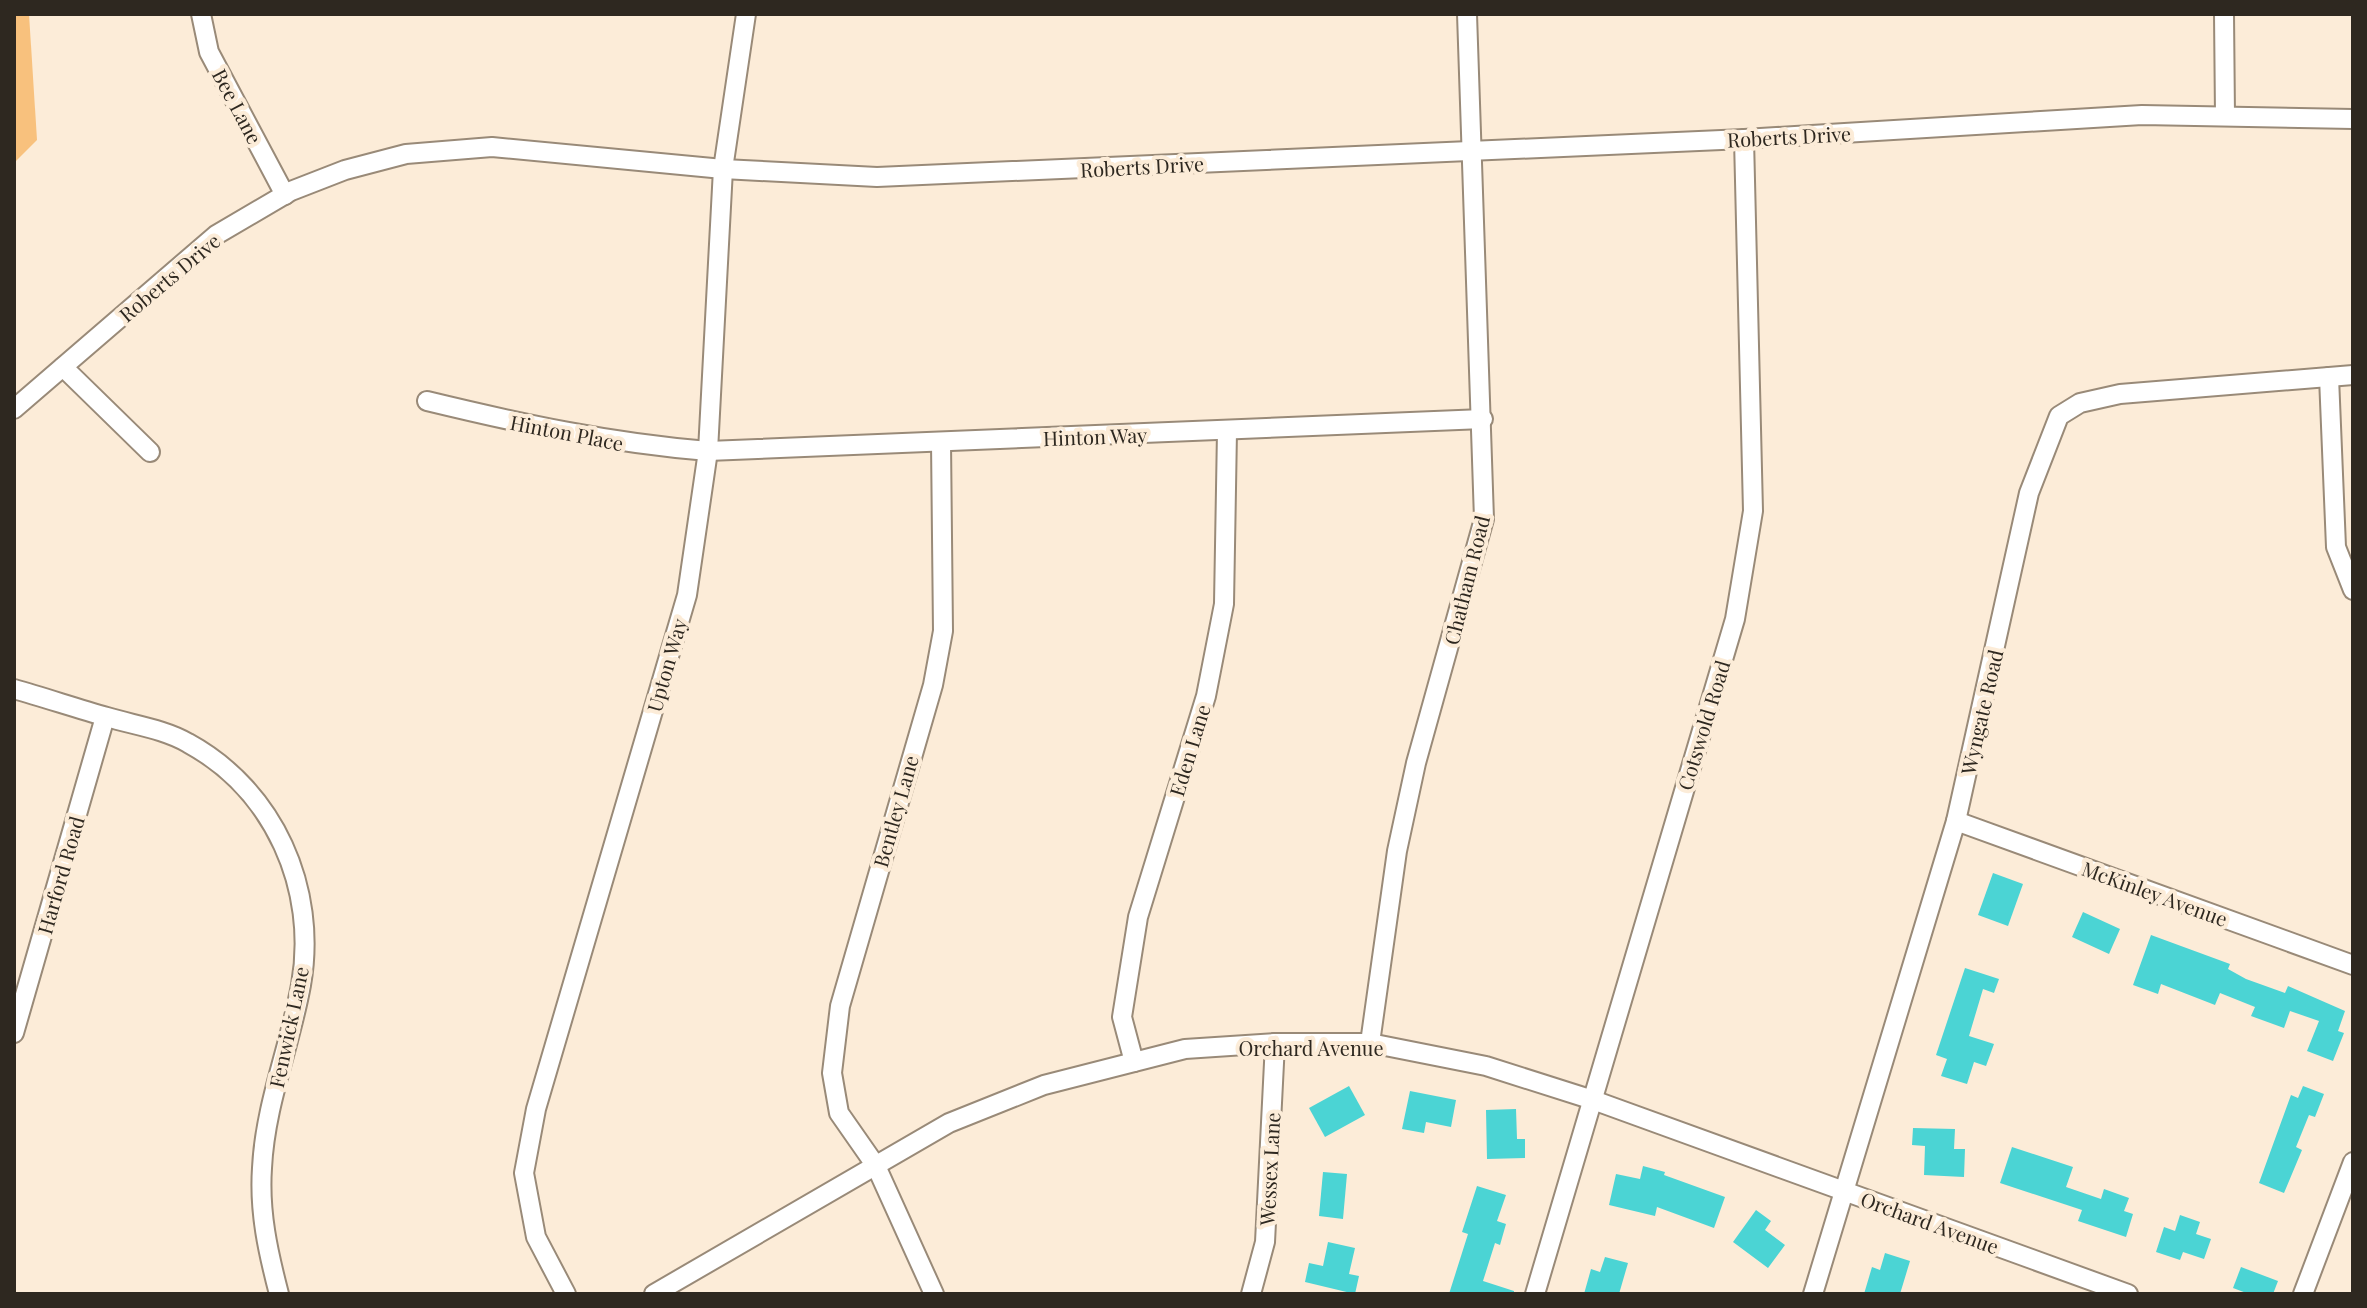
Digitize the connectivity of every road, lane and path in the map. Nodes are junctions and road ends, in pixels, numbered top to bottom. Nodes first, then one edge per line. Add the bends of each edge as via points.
1 (201, 14) edge
2 (746, 14) edge
3 (1467, 14) edge
4 (2224, 14) edge
5 (2225, 116) junction
6 (2353, 119) edge
7 (1744, 139) junction
8 (1471, 148) junction
9 (723, 169) junction
10 (285, 195) junction
11 (63, 367) junction
12 (2353, 375) edge
13 (2329, 377) junction
14 (427, 401) dead end
15 (14, 409) edge
16 (1483, 419) junction
17 (1227, 431) junction
18 (941, 442) junction
19 (708, 451) junction
20 (150, 452) dead end
21 (2353, 590) edge
22 (14, 689) edge
23 (105, 717) junction
24 (1956, 821) junction
25 (2353, 965) edge
26 (14, 1033) edge
27 (1275, 1043) junction
28 (1370, 1043) junction
29 (1134, 1062) junction
30 (1593, 1100) junction
31 (2353, 1162) edge
32 (876, 1166) junction
33 (1844, 1191) junction
34 (279, 1294) edge
35 (566, 1294) edge
36 (654, 1294) edge
37 (934, 1294) edge
38 (1251, 1294) edge
39 (1535, 1294) edge
40 (1813, 1294) edge
41 (2128, 1294) edge
42 (2303, 1294) edge

1 - 10 street, Bee Lane via 209,52
2 - 9 street, Upton Way
3 - 8 street, Chatham Road
4 - 5 street
5 - 6 street, Roberts Drive
5 - 7 street, Roberts Drive via 2142,115
7 - 8 street, Roberts Drive
7 - 30 street, Cotswold Road via 1753,511 1735,619
8 - 9 street, Roberts Drive via 1035,173 877,177
8 - 16 street, Chatham Road
9 - 10 street, Roberts Drive via 492,147 406,154 345,170
9 - 19 street, Upton Way
10 - 11 street, Roberts Drive via 216,235
11 - 15 street, Roberts Drive
11 - 20 street
12 - 13 street, Wyngate Road
13 - 21 street via 2336,547
13 - 24 street, Wyngate Road via 2120,394 2080,403 2059,416 2029,493
14 - 19 street, Hinton Place via 622,444
16 - 17 street, Hinton Way
16 - 28 street, Chatham Road via 1484,519 1416,763 1397,851
17 - 18 street, Hinton Way
17 - 29 street, Eden Lane via 1224,604 1206,696 1138,917 1122,1017
18 - 19 street, Hinton Way
18 - 32 street, Bentley Lane via 943,631 933,685 840,1006 832,1073 839,1113
19 - 35 street, Upton Way via 687,595 536,1109 524,1173 536,1237
22 - 23 street, Fenwick Lane
23 - 26 street, Harford Road
23 - 34 street, Fenwick Lane via 186,742 230,771 265,809 293,870 304,928 301,983 270,1109 262,1166 261,1210
24 - 25 street, McKinley Avenue
24 - 33 street, Wyngate Road
27 - 28 street, Orchard Avenue
27 - 29 street, Orchard Avenue via 1185,1049
27 - 38 street, Wessex Lane via 1265,1242
28 - 30 street, Orchard Avenue via 1486,1066
29 - 32 street, Orchard Avenue via 1003,1101 949,1123
30 - 33 street, Orchard Avenue
30 - 39 street, Cotswold Road
31 - 42 street
32 - 36 street, Orchard Avenue
32 - 37 street, Bentley Lane
33 - 40 street, Wyngate Road
33 - 41 street, Orchard Avenue

